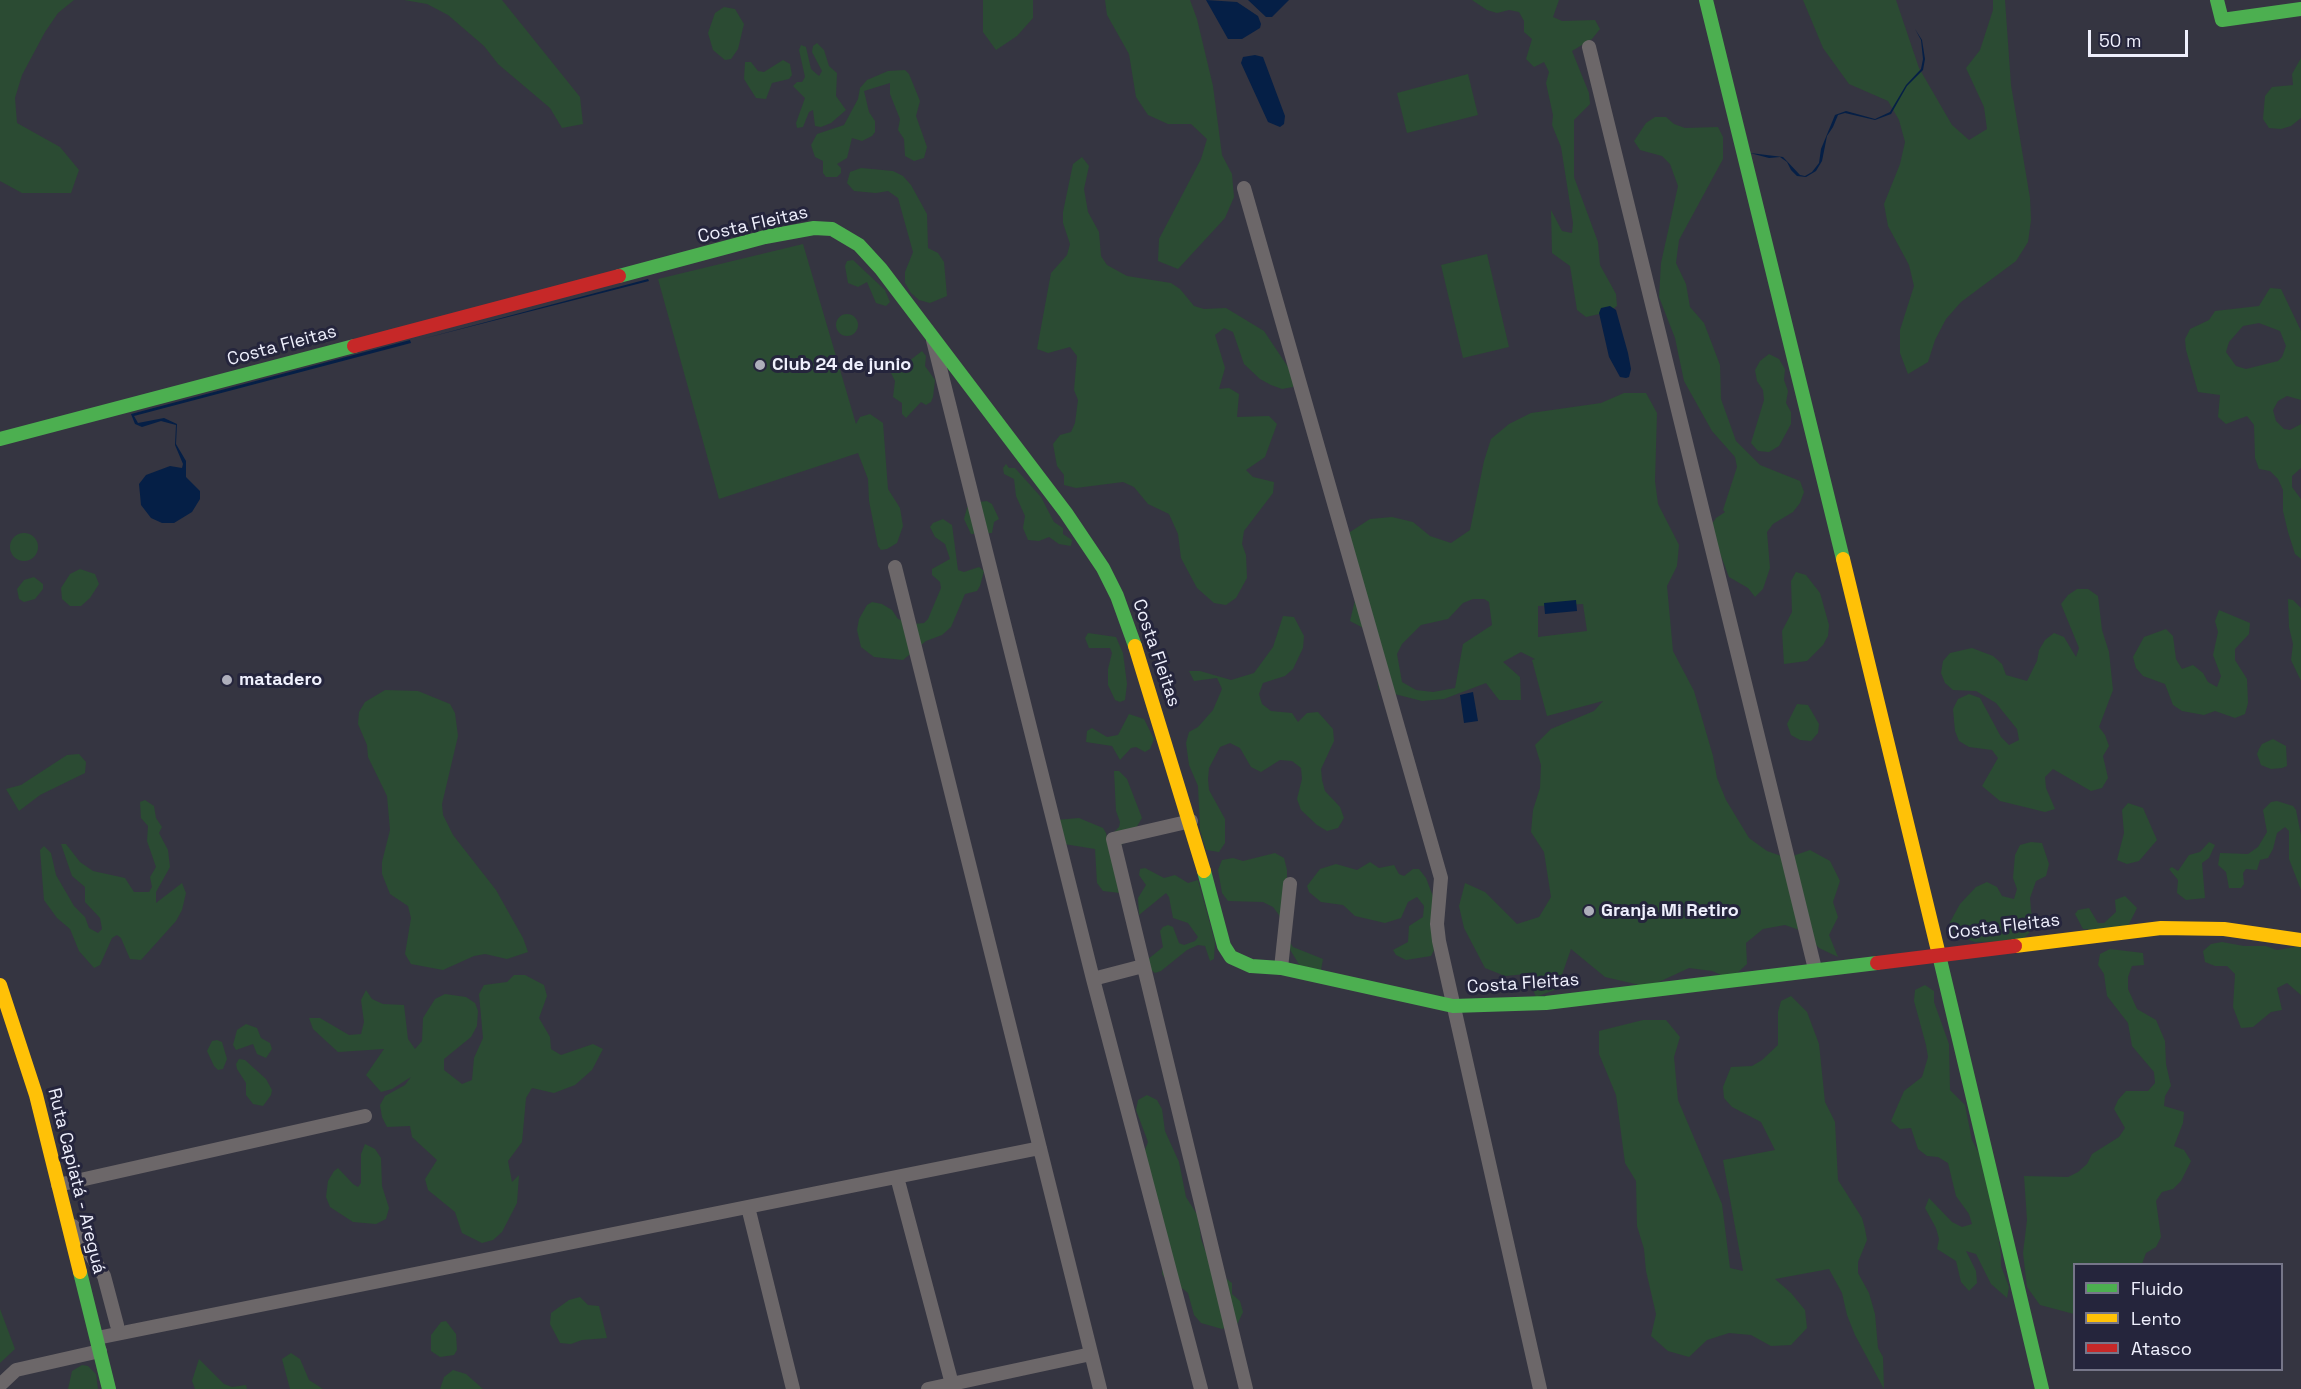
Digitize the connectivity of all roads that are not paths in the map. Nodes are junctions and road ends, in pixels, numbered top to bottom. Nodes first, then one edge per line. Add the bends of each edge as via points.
1 (1706, 0) edge
2 (2217, 0) edge
3 (2301, 9) edge
4 (1589, 47) dead end
5 (1244, 188) dead end
6 (933, 338) junction
7 (0, 440) edge
8 (895, 567) dead end
9 (1191, 821) junction
10 (1290, 884) dead end
11 (2301, 940) edge
12 (1939, 953) junction
13 (1143, 966) junction
14 (1281, 968) junction
15 (1815, 969) junction
16 (1093, 979) junction
17 (0, 985) edge
18 (1453, 1006) junction
19 (365, 1116) dead end
20 (1040, 1148) junction
21 (897, 1177) junction
22 (58, 1185) junction
23 (748, 1207) junction
24 (65, 1214) junction
25 (117, 1325) dead end
26 (99, 1345) junction
27 (1091, 1354) junction
28 (952, 1384) junction
29 (0, 1385) edge
30 (109, 1389) edge
31 (793, 1389) edge
32 (928, 1389) edge
33 (1100, 1389) edge
34 (1200, 1389) edge
35 (1246, 1389) edge
36 (1540, 1389) edge
37 (2042, 1389) edge

1 - 12 main road
2 - 3 main road via 2222,21
4 - 15 street
5 - 18 street via 1436,858 1441,878 1437,924
6 - 7 main road, Costa Fleitas via 860,244 840,231 814,228 765,237
6 - 9 main road, Costa Fleitas via 1066,513 1110,582 1146,678
6 - 16 street
8 - 20 street
9 - 13 street via 1113,839
9 - 14 main road, Costa Fleitas via 1218,927 1231,957 1251,966
10 - 14 street
11 - 12 main road, Costa Fleitas via 2224,929 2161,928
12 - 15 main road, Costa Fleitas
12 - 37 main road
13 - 16 street
13 - 35 street
14 - 18 main road, Costa Fleitas
15 - 18 main road, Costa Fleitas via 1546,1003
16 - 34 street
17 - 22 main road, Ruta Capiatá - Areguá via 29,1068
18 - 36 street
19 - 22 street
20 - 21 street
20 - 27 street
21 - 23 street
21 - 28 street
22 - 24 main road, Ruta Capiatá - Areguá
23 - 26 street
23 - 31 street
24 - 25 street via 104,1276
24 - 26 main road, Ruta Capiatá - Areguá
26 - 29 street via 16,1370
26 - 30 main road, Ruta Capiatá - Areguá
27 - 28 street
27 - 33 street
28 - 32 street

